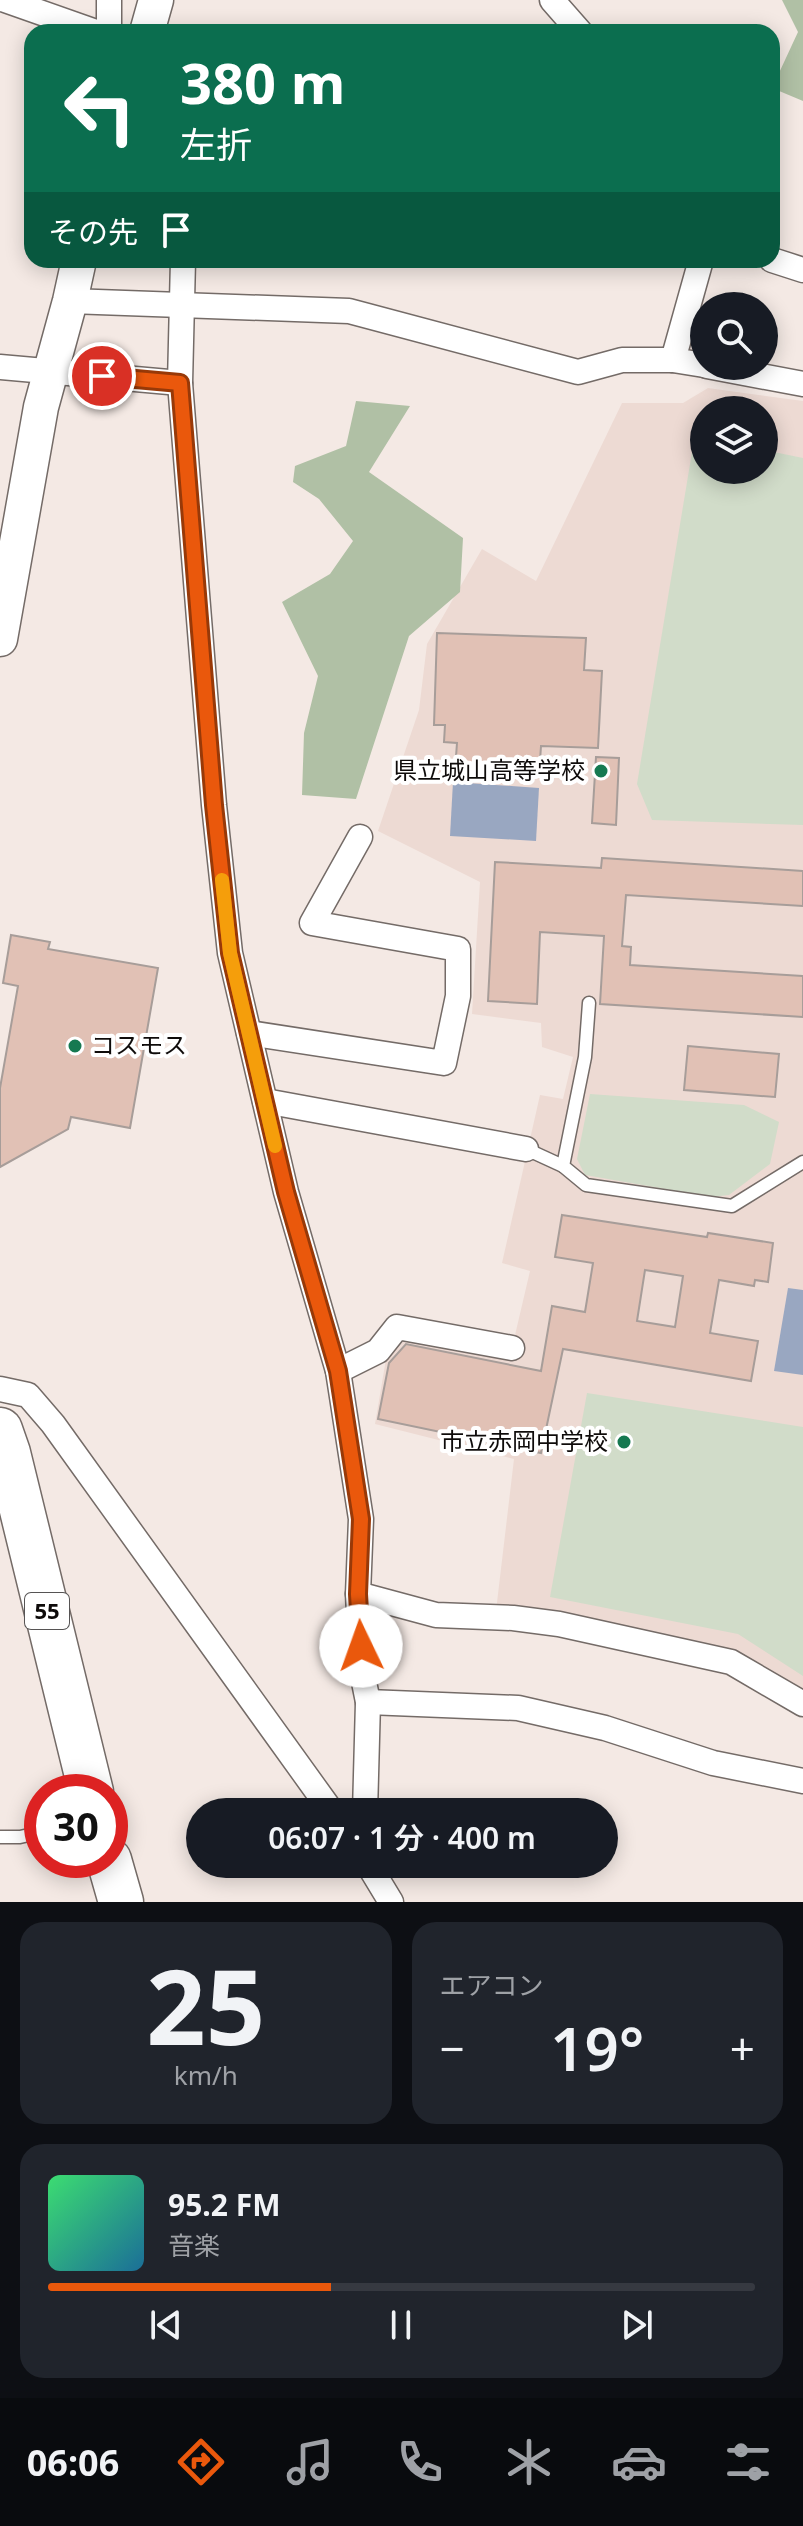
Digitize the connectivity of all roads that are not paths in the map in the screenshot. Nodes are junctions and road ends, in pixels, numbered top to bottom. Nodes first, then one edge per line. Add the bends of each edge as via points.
1 (5, 0) edge
2 (109, 0) edge
3 (552, 0) edge
4 (73, 24) edge
5 (109, 24) edge
6 (573, 24) edge
7 (780, 263) edge
8 (77, 268) edge
9 (183, 268) edge
10 (699, 268) edge
11 (803, 270) edge
12 (70, 301) junction
13 (182, 304) junction
14 (673, 360) junction
15 (690, 363) edge
16 (0, 367) edge
17 (50, 371) junction
18 (778, 379) edge
19 (180, 383) junction
20 (803, 384) edge
21 (0, 639) edge
22 (360, 837) dead end
23 (589, 1003) dead end
24 (249, 1033) junction
25 (265, 1101) junction
26 (526, 1149) joint
27 (803, 1162) edge
28 (563, 1166) junction
29 (512, 1348) dead end
30 (338, 1371) junction
31 (0, 1389) edge
32 (0, 1430) edge
33 (358, 1594) junction
34 (368, 1702) junction
35 (803, 1704) edge
36 (87, 1774) edge
37 (803, 1781) edge
38 (322, 1798) edge
39 (365, 1798) edge
40 (24, 1836) edge
41 (0, 1837) edge
42 (114, 1878) edge
43 (376, 1878) edge
44 (121, 1902) edge
45 (391, 1902) edge

1 - 4 street
2 - 5 street
3 - 6 street
7 - 11 street
8 - 12 street
9 - 13 street
10 - 14 street
12 - 13 street
12 - 17 street
13 - 14 street via 349,311 578,372 622,360
13 - 19 street
14 - 15 street
16 - 17 street
17 - 19 street
17 - 21 street
18 - 20 street
19 - 24 street via 214,805 230,953
22 - 24 street via 312,923 458,949 458,996 444,1063
23 - 28 lane via 585,1057
24 - 25 street
25 - 26 street
25 - 30 street
26 - 28 lane
27 - 28 lane via 732,1206 586,1185
29 - 30 street via 397,1327 378,1351
30 - 33 street via 361,1519
31 - 38 street via 28,1395 53,1424
32 - 36 highway, 55
33 - 34 street
33 - 35 street via 436,1615 559,1624 731,1662
34 - 37 street via 518,1708 605,1728 713,1763
34 - 39 street
40 - 41 lane
42 - 44 highway
43 - 45 street

